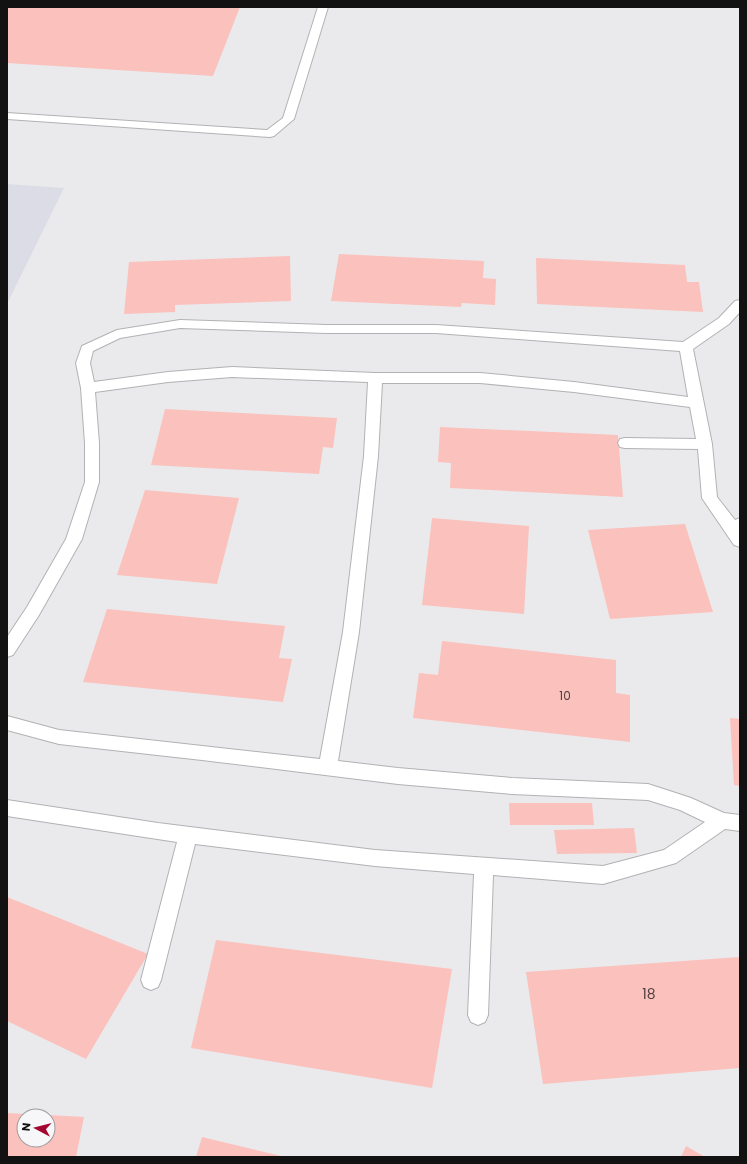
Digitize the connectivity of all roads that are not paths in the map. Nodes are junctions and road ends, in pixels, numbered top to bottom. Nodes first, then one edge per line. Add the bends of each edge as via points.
1 (323, 7) edge
2 (7, 116) edge
3 (740, 304) edge
4 (686, 347) junction
5 (375, 378) junction
6 (88, 388) junction
7 (697, 402) junction
8 (625, 443) dead end
9 (704, 444) junction
10 (735, 525) edge
11 (740, 541) edge
12 (7, 650) edge
13 (7, 723) edge
14 (328, 767) junction
15 (7, 808) edge
16 (731, 822) edge
17 (188, 834) junction
18 (484, 866) junction
19 (151, 980) dead end
20 (478, 1015) dead end

1 - 2 lane via 288,119 270,134
3 - 4 lane via 724,321
4 - 6 lane via 436,329 326,329 180,324 117,334 87,349 83,363
4 - 7 lane
5 - 6 lane via 232,372
5 - 7 lane via 480,378
5 - 14 lane via 371,456 351,632
6 - 12 lane via 92,482 77,532
7 - 9 lane
8 - 9 lane
9 - 10 lane via 710,498
10 - 11 lane
13 - 14 lane via 59,737
14 - 16 lane via 512,786 648,792
15 - 17 lane
16 - 18 lane via 669,857 603,875
17 - 18 lane via 375,858
17 - 19 lane
18 - 20 lane

